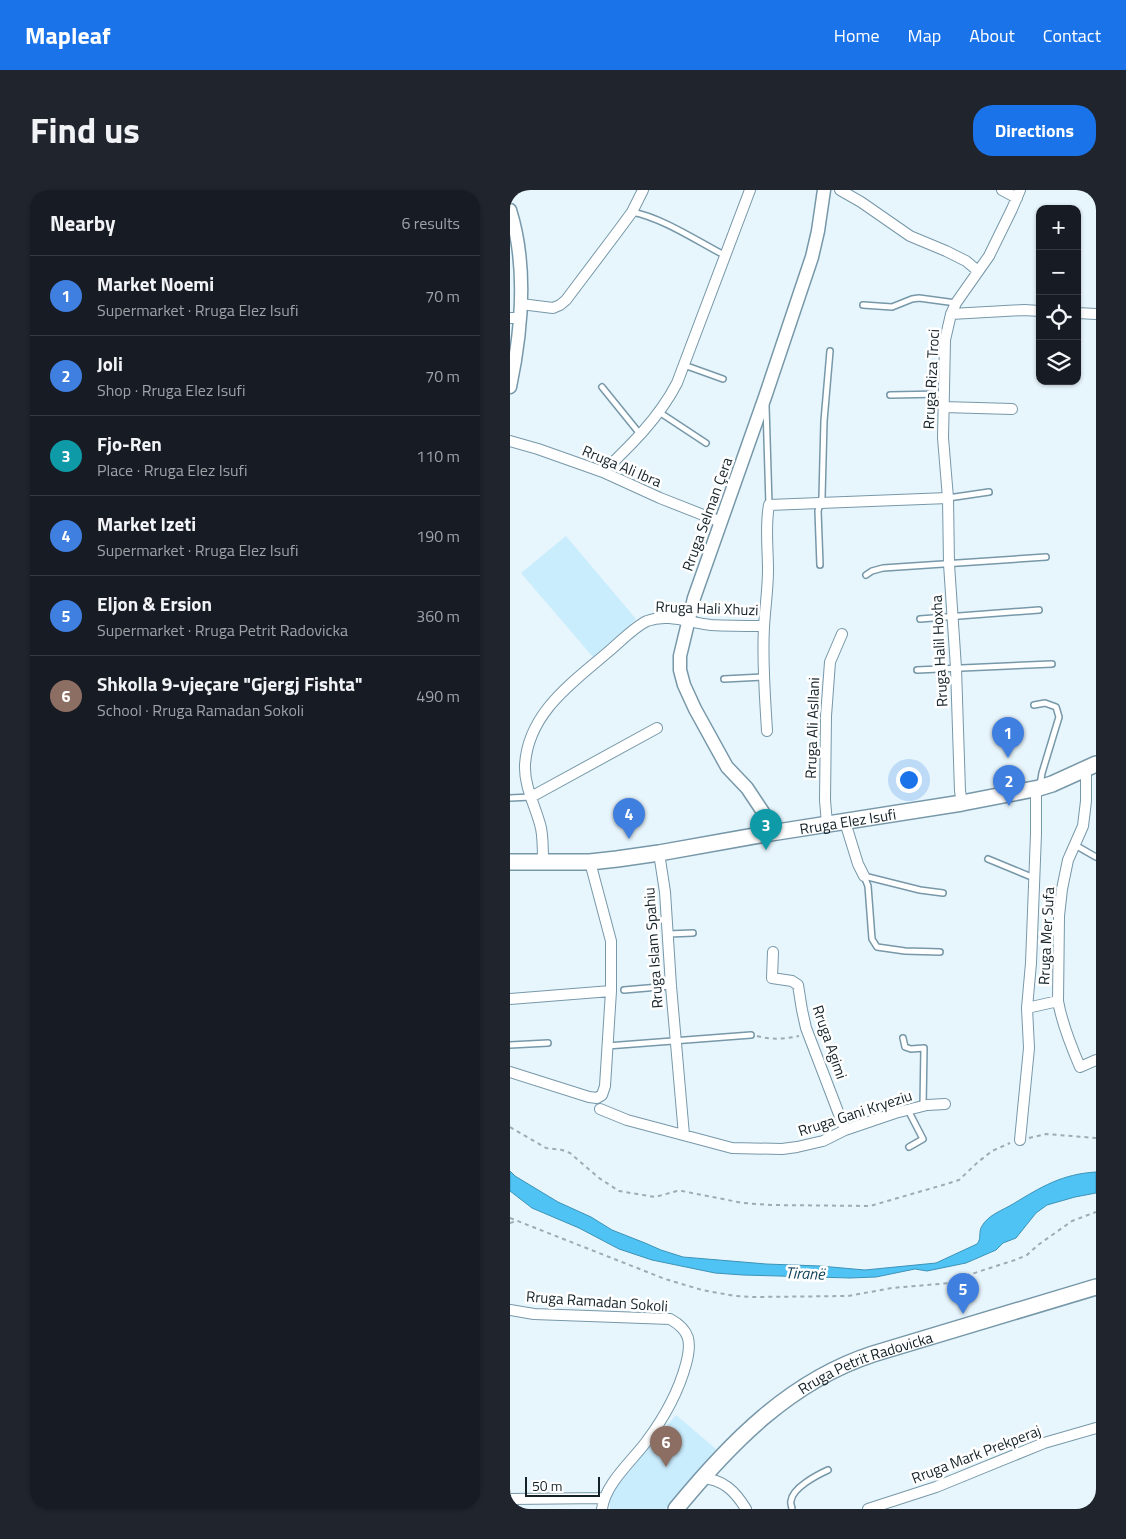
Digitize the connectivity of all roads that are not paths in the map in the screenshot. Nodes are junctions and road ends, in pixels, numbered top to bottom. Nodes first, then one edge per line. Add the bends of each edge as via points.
1 (643, 190) edge
2 (750, 190) edge
3 (824, 190) edge
4 (840, 190) edge
5 (1002, 190) edge
6 (1018, 194) edge
7 (510, 210) edge
8 (632, 212) junction
9 (726, 256) junction
10 (978, 271) junction
11 (956, 303) junction
12 (521, 304) junction
13 (864, 305) dead end
14 (1036, 311) edge
15 (1081, 313) edge
16 (951, 314) junction
17 (1096, 314) edge
18 (515, 318) edge
19 (830, 351) dead end
20 (684, 365) junction
21 (724, 379) dead end
22 (510, 387) edge
23 (602, 387) dead end
24 (943, 394) junction
25 (890, 395) dead end
26 (765, 398) junction
27 (943, 407) junction
28 (1012, 409) dead end
29 (659, 412) junction
30 (640, 434) junction
31 (510, 441) edge
32 (706, 444) dead end
33 (603, 472) junction
34 (989, 492) dead end
35 (948, 498) junction
36 (820, 504) junction
37 (769, 505) junction
38 (721, 522) junction
39 (1046, 557) dead end
40 (948, 564) junction
41 (820, 566) dead end
42 (866, 575) dead end
43 (1039, 610) dead end
44 (952, 616) junction
45 (920, 619) dead end
46 (687, 620) junction
47 (764, 626) junction
48 (842, 634) dead end
49 (1052, 664) dead end
50 (956, 668) junction
51 (917, 670) dead end
52 (763, 677) junction
53 (724, 678) dead end
54 (1034, 705) dead end
55 (657, 728) dead end
56 (767, 731) dead end
57 (1091, 766) edge
58 (1037, 788) junction
59 (531, 797) junction
60 (510, 798) edge
61 (962, 803) junction
62 (845, 822) junction
63 (827, 824) junction
64 (771, 833) junction
65 (1075, 844) junction
66 (659, 853) junction
67 (1096, 857) edge
68 (988, 859) dead end
69 (510, 862) edge
70 (543, 862) junction
71 (590, 862) junction
72 (864, 876) junction
73 (1034, 878) junction
74 (943, 893) dead end
75 (693, 933) dead end
76 (667, 934) junction
77 (773, 952) dead end
78 (940, 952) dead end
79 (671, 986) junction
80 (624, 990) dead end
81 (611, 991) junction
82 (510, 999) edge
83 (1058, 1001) junction
84 (1028, 1008) junction
85 (751, 1035) road end
86 (903, 1038) dead end
87 (676, 1041) junction
88 (548, 1043) dead end
89 (510, 1045) edge
90 (607, 1046) junction
91 (1096, 1060) edge
92 (510, 1072) edge
93 (597, 1098) junction
94 (945, 1104) dead end
95 (923, 1106) junction
96 (908, 1110) junction
97 (845, 1130) junction
98 (684, 1135) junction
99 (1020, 1140) road end
100 (908, 1147) dead end
101 (1096, 1287) edge
102 (510, 1310) edge
103 (1096, 1428) edge
104 (828, 1470) dead end
105 (701, 1478) junction
106 (510, 1498) edge
107 (605, 1498) junction
108 (602, 1509) edge
109 (676, 1509) edge
110 (746, 1509) edge
111 (792, 1509) edge
112 (868, 1509) edge

1 - 8 street
2 - 9 street
3 - 26 street, Rruga Selman Çera via 812,257
4 - 10 street via 910,236 946,251
5 - 6 street
6 - 10 street, Rruga Riza Troci
7 - 12 street via 518,244
8 - 9 lane via 645,214
8 - 12 street via 560,305 553,308
9 - 20 street
10 - 11 street, Rruga Riza Troci
11 - 13 lane via 919,298 892,307
11 - 16 street, Rruga Riza Troci
12 - 18 street
14 - 16 street
15 - 17 street
16 - 24 street, Rruga Riza Troci via 945,340
18 - 22 street via 518,343
19 - 36 lane
20 - 21 lane
20 - 29 street
23 - 30 lane
24 - 25 lane
24 - 27 street, Rruga Riza Troci
26 - 37 lane, Rruga Hali Xhuzi
26 - 38 street, Rruga Selman Çera
27 - 28 street
27 - 35 street, Rruga Riza Troci
29 - 30 street
29 - 32 lane
30 - 33 street
31 - 33 street, Rruga Ali Ibra
33 - 38 street, Rruga Ali Ibra
34 - 35 lane
35 - 36 street
35 - 40 street, Rruga Halil Hoxha
36 - 37 street
36 - 41 lane
37 - 47 street, Rruga Hali Xhuzi
38 - 46 street, Rruga Selman Çera
39 - 40 lane
40 - 42 lane via 883,568
40 - 44 street, Rruga Halil Hoxha
43 - 44 lane
44 - 45 lane
44 - 50 street, Rruga Halil Hoxha
46 - 47 street, Rruga Hali Xhuzi via 710,625
46 - 59 street, Rruga Hali Xhuzi via 661,618 647,621 560,693 539,720 527,751 526,782
46 - 64 street, Rruga Selman Çera via 680,656 684,686 720,756 755,800
47 - 52 street
48 - 63 street, Rruga Ali Asllani via 830,662 824,800
49 - 50 lane
50 - 51 lane
50 - 61 street, Rruga Halil Hoxha
52 - 53 lane
52 - 56 street
54 - 58 lane via 1045,703 1056,707 1059,717
55 - 59 street
57 - 58 main road, Rruga Elez Isufi
57 - 65 street, Rruga Mer Sufa via 1082,826
58 - 61 main road, Rruga Elez Isufi
58 - 73 street
59 - 60 lane
59 - 70 street, Rruga Hali Xhuzi via 542,830
61 - 62 main road, Rruga Elez Isufi
62 - 63 main road, Rruga Elez Isufi
62 - 72 street
63 - 64 main road, Rruga Elez Isufi
64 - 66 main road, Rruga Elez Isufi
65 - 67 lane
65 - 83 street, Rruga Mer Sufa via 1062,889
66 - 71 main road, Rruga Elez Isufi
66 - 76 street, Rruga Islam Spahiu
68 - 73 lane
69 - 70 main road, Rruga Elez Isufi
70 - 71 main road, Rruga Elez Isufi
71 - 81 street via 611,941
72 - 74 lane
72 - 78 lane via 868,886 872,939 876,947
73 - 84 street
75 - 76 lane
76 - 79 street, Rruga Islam Spahiu
77 - 97 street, Rruga Agimi via 772,978 798,985 808,1033
79 - 80 lane
79 - 87 street, Rruga Islam Spahiu
81 - 82 street
81 - 90 street
83 - 84 street, Rruga Mer Sufa
83 - 91 street, Rruga Mer Sufa via 1080,1067
84 - 99 street via 1029,1048
85 - 87 lane
86 - 95 lane via 905,1047 924,1048
87 - 90 lane
87 - 98 street, Rruga Islam Spahiu
88 - 89 lane
90 - 93 street via 605,1086
92 - 93 street
93 - 98 street, Rruga Gani Kryeziu via 600,1114
94 - 95 street, Rruga Gani Kryeziu
95 - 96 street, Rruga Gani Kryeziu
96 - 97 street, Rruga Gani Kryeziu
96 - 100 lane via 923,1139
97 - 98 street, Rruga Gani Kryeziu via 810,1145 782,1148 732,1148
101 - 105 main road, Rruga Petrit Radovicka via 842,1365 776,1406
102 - 107 street, Rruga Ramadan Sokoli via 534,1314 670,1319 681,1325 688,1337 688,1358 666,1414 608,1489
103 - 112 street, Rruga Mark Prekperaj via 1044,1443 936,1487
104 - 111 lane via 799,1488 790,1502
105 - 109 main road, Rruga Petrit Radovicka
105 - 110 street via 723,1483 739,1497
106 - 107 street
107 - 108 street, Rruga Ramadan Sokoli

